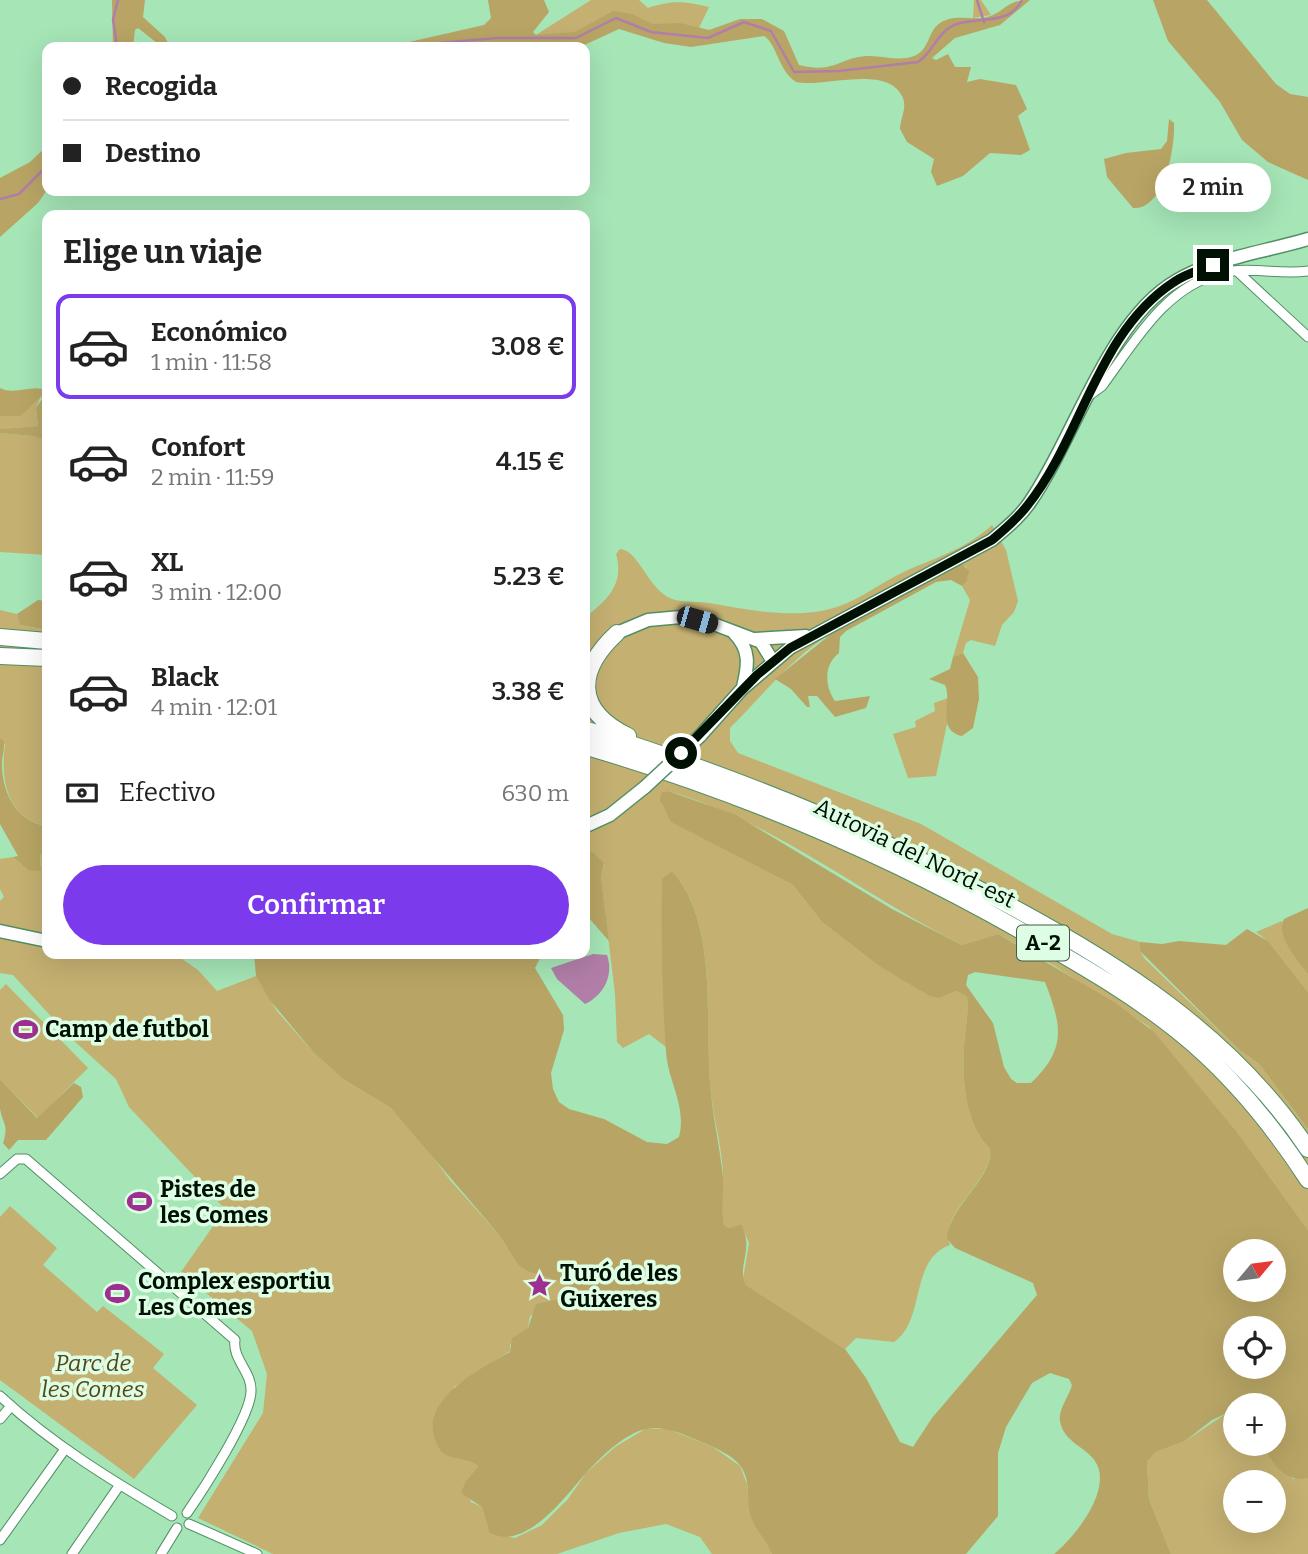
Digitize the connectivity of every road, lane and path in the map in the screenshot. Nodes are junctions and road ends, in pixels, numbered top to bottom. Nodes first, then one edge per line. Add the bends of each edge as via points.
1 (1308, 239) edge
2 (1308, 271) edge
3 (1238, 272) junction
4 (1308, 337) edge
5 (1091, 394) junction
6 (617, 633) junction
7 (810, 635) junction
8 (0, 637) edge
9 (744, 638) junction
10 (42, 641) edge
11 (590, 650) edge
12 (0, 656) edge
13 (42, 658) edge
14 (772, 660) junction
15 (590, 669) edge
16 (742, 689) junction
17 (590, 700) edge
18 (590, 731) edge
19 (590, 748) edge
20 (651, 750) junction
21 (590, 824) edge
22 (0, 931) edge
23 (42, 940) edge
24 (1308, 1149) edge
25 (0, 1174) edge
26 (1308, 1180) edge
27 (0, 1396) edge
28 (11, 1406) junction
29 (0, 1419) edge
30 (65, 1449) junction
31 (119, 1486) junction
32 (187, 1513) junction
33 (172, 1516) junction
34 (189, 1524) junction
35 (177, 1528) junction
36 (0, 1539) edge
37 (72, 1554) edge
38 (161, 1554) edge
39 (257, 1554) edge

1 - 5 street via 1213,265 1175,281 1137,316
2 - 3 street
3 - 4 street
3 - 5 street via 1223,272 1193,283 1169,301
5 - 7 street via 1043,483 1013,523 992,540
6 - 9 street via 648,621 681,617
6 - 11 highway
6 - 15 highway
7 - 9 street
7 - 14 street
8 - 10 highway
9 - 14 street via 765,645
9 - 16 street via 748,661
12 - 13 highway
14 - 16 street
16 - 21 street, bridge via 645,787 610,815
17 - 20 highway via 606,723
18 - 20 highway, Autovia del Nord-est / A-2
19 - 26 highway, Autovia del Nord-est / A-2 via 787,816 945,889 1052,948 1131,997 1191,1042 1246,1096
20 - 24 highway, Autovia del Nord-est / A-2 via 888,843 1027,914 1117,967 1238,1062
22 - 23 street
25 - 32 street via 19,1158 29,1162 235,1340 233,1350 252,1389 247,1410
27 - 28 street
28 - 29 street
28 - 30 street
30 - 31 street
30 - 36 street
31 - 33 street
31 - 37 street
32 - 33 street via 178,1511
32 - 34 street
33 - 35 street
34 - 35 street
34 - 39 street
35 - 38 street

